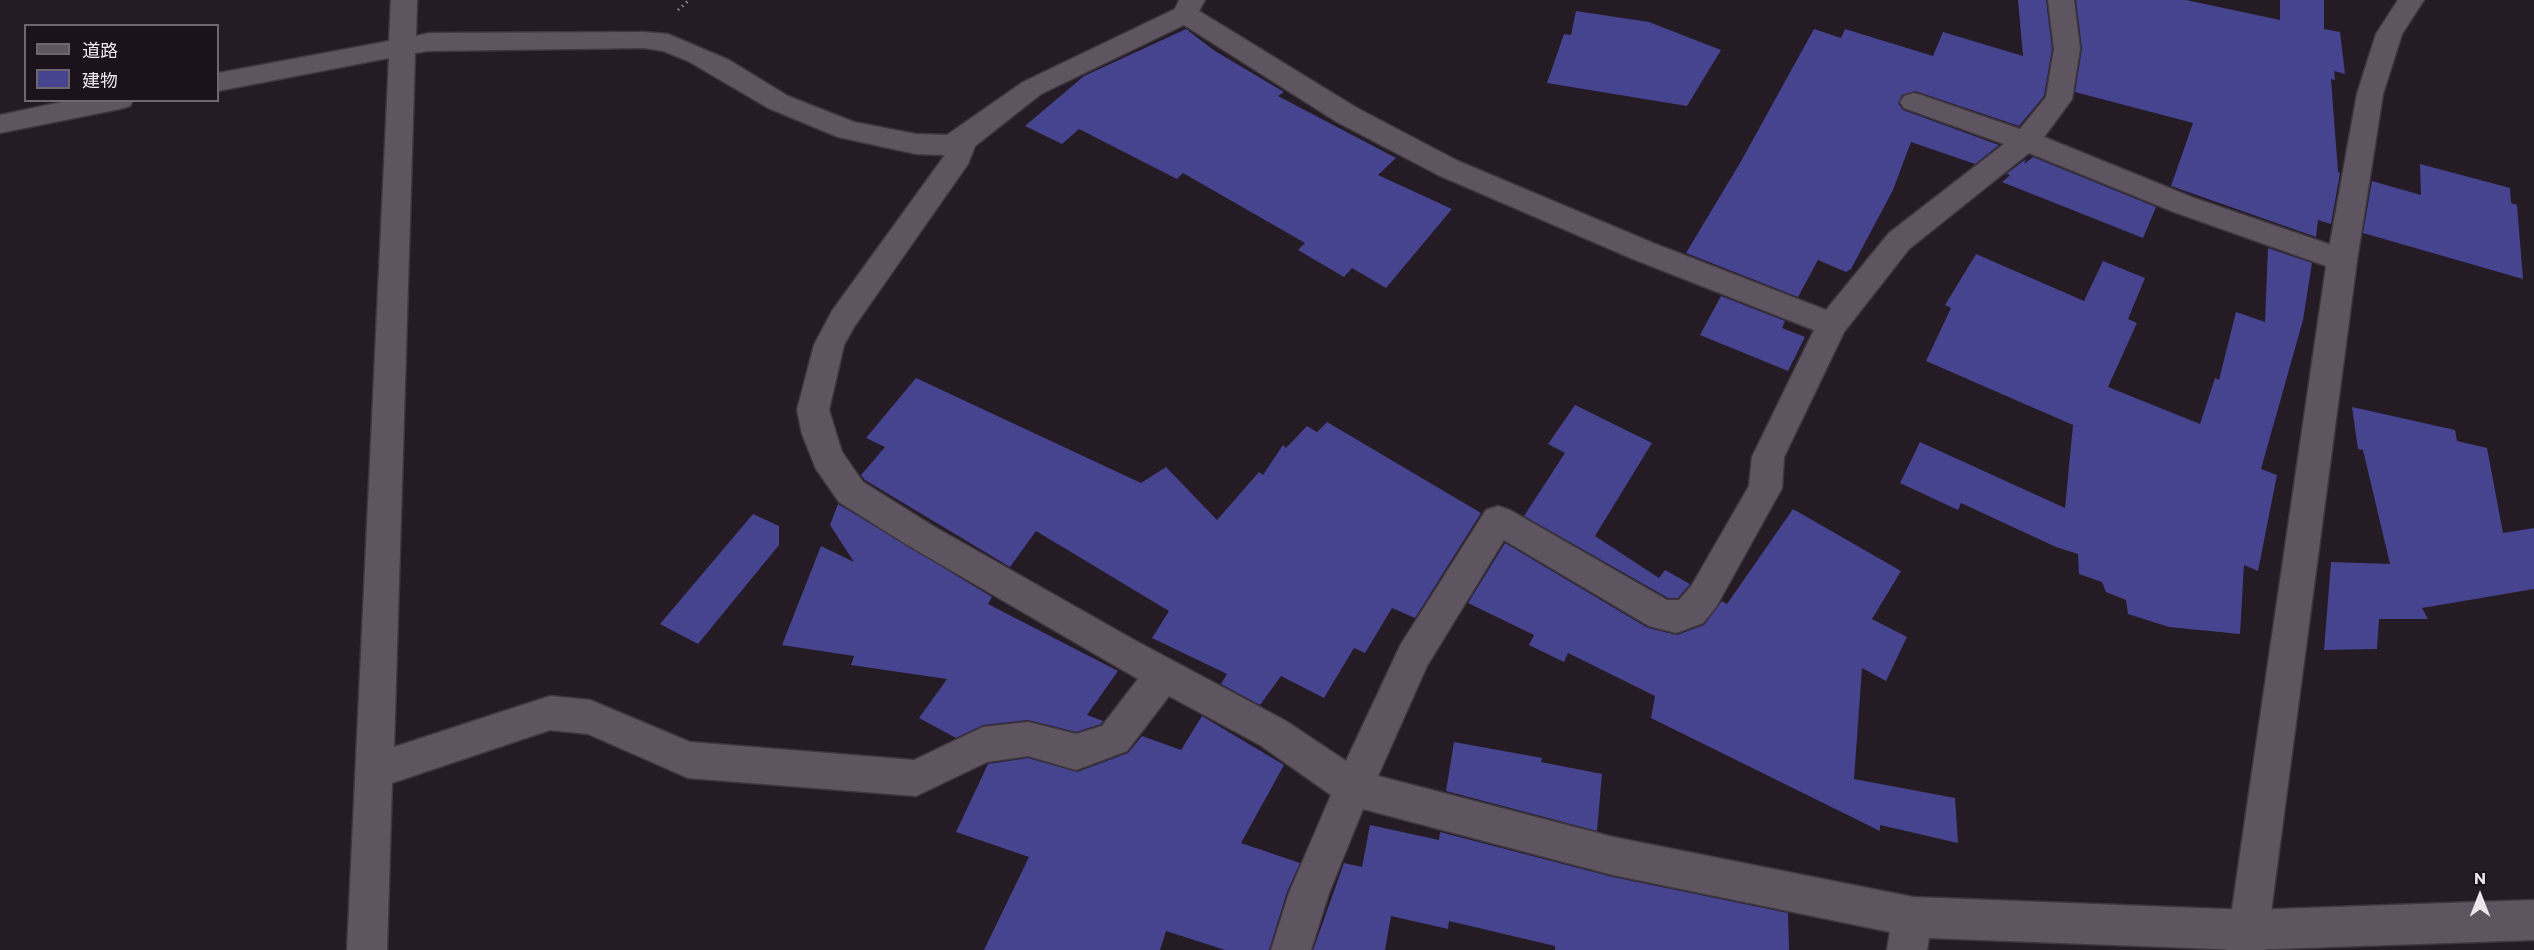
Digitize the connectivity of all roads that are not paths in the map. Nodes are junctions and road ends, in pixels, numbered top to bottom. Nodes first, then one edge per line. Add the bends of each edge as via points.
1 (404, 0) edge
2 (2061, 0) edge
3 (2411, 0) edge
4 (1189, 7) edge
5 (403, 46) junction
6 (219, 82) edge
7 (110, 102) edge
8 (1914, 102) dead end
9 (0, 124) edge
10 (962, 141) junction
11 (2026, 141) junction
12 (2342, 260) junction
13 (1832, 325) junction
14 (1164, 674) junction
15 (374, 771) junction
16 (1353, 789) junction
17 (2534, 920) edge
18 (1910, 933) edge
19 (2248, 940) edge
20 (367, 950) edge
21 (1290, 950) edge

1 - 5 street
2 - 11 street via 2067,50 2059,99
3 - 12 street via 2389,33 2379,59
4 - 10 street via 1032,88
4 - 13 street via 1347,115 1448,168 1632,247
5 - 6 street
5 - 10 street via 453,42 668,43 720,66 778,102 848,130 915,144 947,146
5 - 15 street
7 - 9 street
8 - 11 street
10 - 14 street via 958,157 843,319 829,345 813,410 818,434 828,459 851,492
11 - 12 street via 2184,205
11 - 13 street via 1899,241
12 - 19 street
13 - 16 street via 1768,457 1765,488 1691,612 1676,617 1661,615 1498,520 1414,655
14 - 15 street via 1114,739 1076,752 1028,739 983,745 916,778 688,760 590,717 550,713
14 - 16 street via 1273,733
15 - 20 street
16 - 18 street
16 - 21 street via 1309,893
17 - 19 street
18 - 19 street

